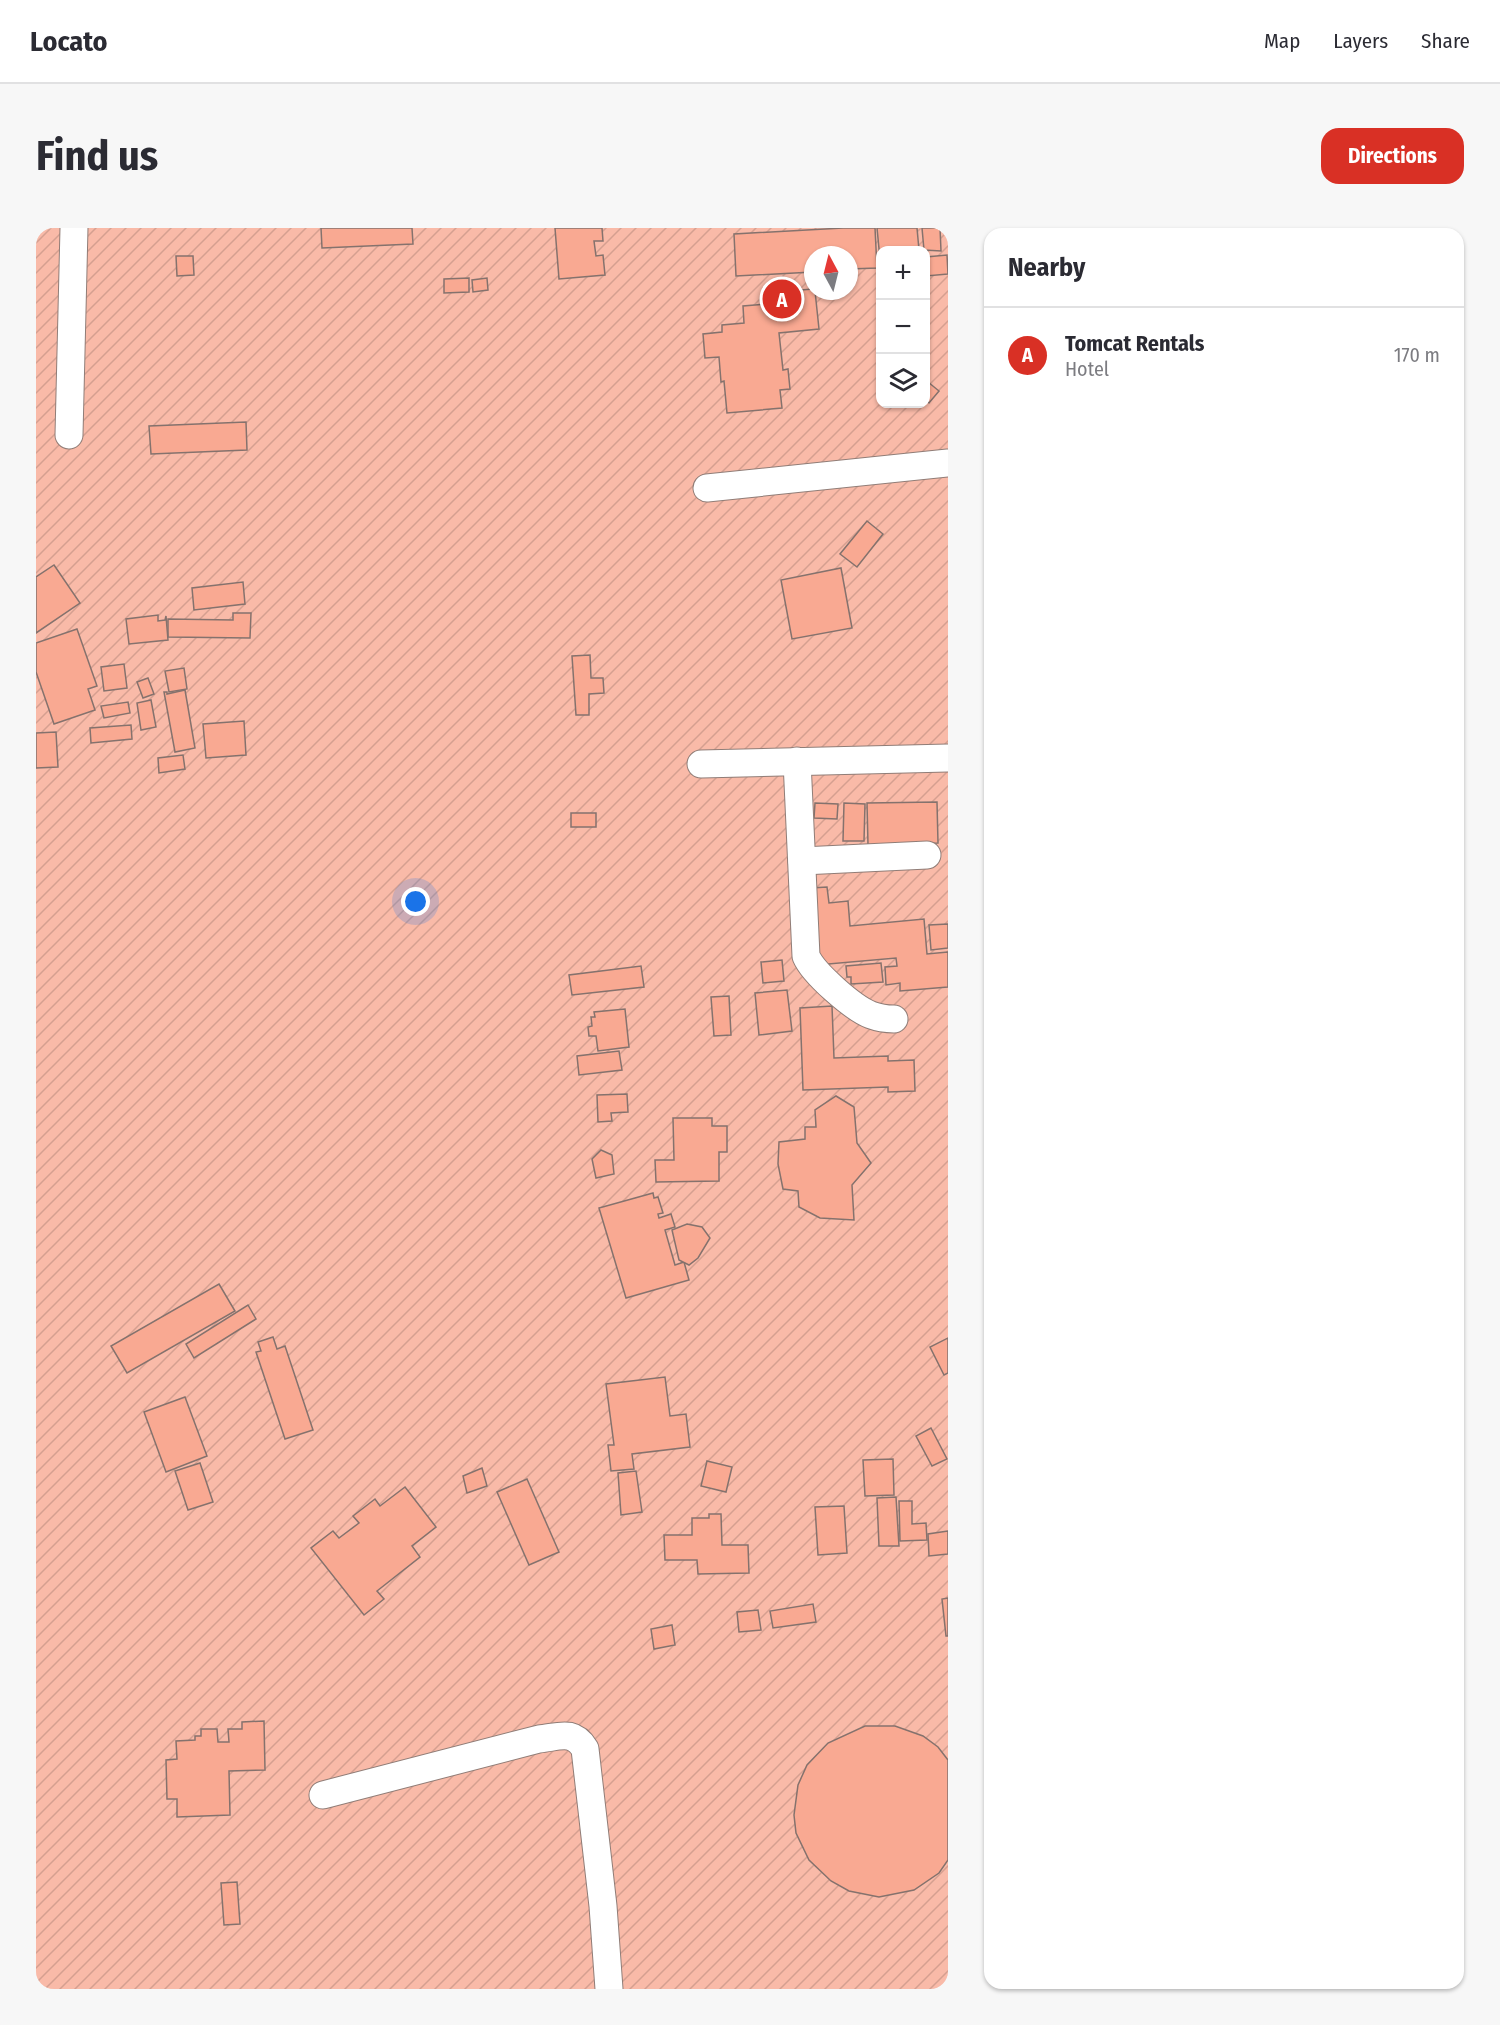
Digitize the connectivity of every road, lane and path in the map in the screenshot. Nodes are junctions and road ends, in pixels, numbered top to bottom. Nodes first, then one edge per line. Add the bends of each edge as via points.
1 (74, 228) edge
2 (69, 435) dead end
3 (948, 463) edge
4 (707, 489) dead end
5 (948, 758) edge
6 (797, 761) junction
7 (701, 764) dead end
8 (927, 855) dead end
9 (801, 861) junction
10 (894, 1019) dead end
11 (322, 1794) dead end
12 (609, 1989) edge

1 - 2 street
3 - 4 street
5 - 6 street
6 - 7 street
6 - 9 street
8 - 9 street
9 - 10 street via 808,962 828,984 868,1014
11 - 12 street via 539,1739 579,1739 585,1749

